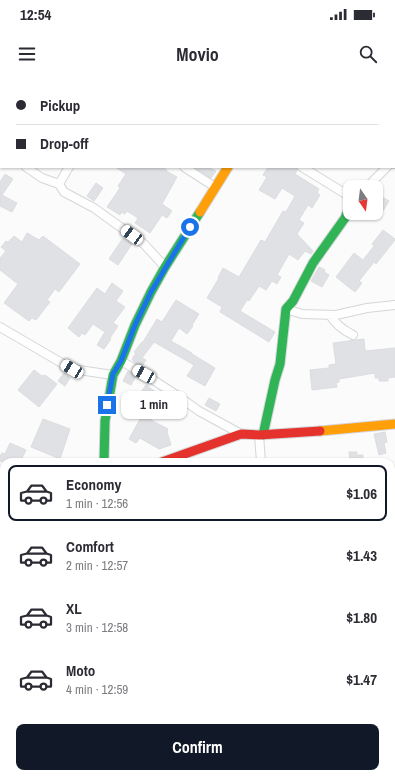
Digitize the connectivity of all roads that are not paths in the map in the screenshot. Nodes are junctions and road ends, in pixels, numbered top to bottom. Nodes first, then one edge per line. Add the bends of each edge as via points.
1 (27, 168) edge
2 (68, 168) edge
3 (186, 168) edge
4 (227, 168) edge
5 (304, 168) edge
6 (386, 168) edge
7 (374, 180) edge
8 (58, 184) junction
9 (215, 187) junction
10 (343, 192) edge
11 (344, 220) edge
12 (166, 267) junction
13 (395, 305) edge
14 (286, 309) junction
15 (330, 315) junction
16 (0, 326) edge
17 (353, 335) dead end
18 (121, 361) junction
19 (113, 374) junction
20 (395, 424) edge
21 (241, 434) junction
22 (261, 435) junction
23 (104, 458) edge
24 (173, 458) edge
25 (261, 458) edge

1 - 8 street via 42,178
2 - 8 street
3 - 9 street
4 - 9 street
5 - 10 street
6 - 7 street
8 - 12 street via 64,192 94,208 144,244
9 - 12 street
11 - 14 street via 313,263
12 - 18 street via 138,318
13 - 15 street
14 - 15 street via 302,314
14 - 22 street via 280,364
15 - 17 street via 345,331
16 - 19 street via 72,369
18 - 19 street
18 - 21 street via 199,412
19 - 23 street via 105,421
20 - 22 street
21 - 22 street
21 - 24 street
22 - 25 street

